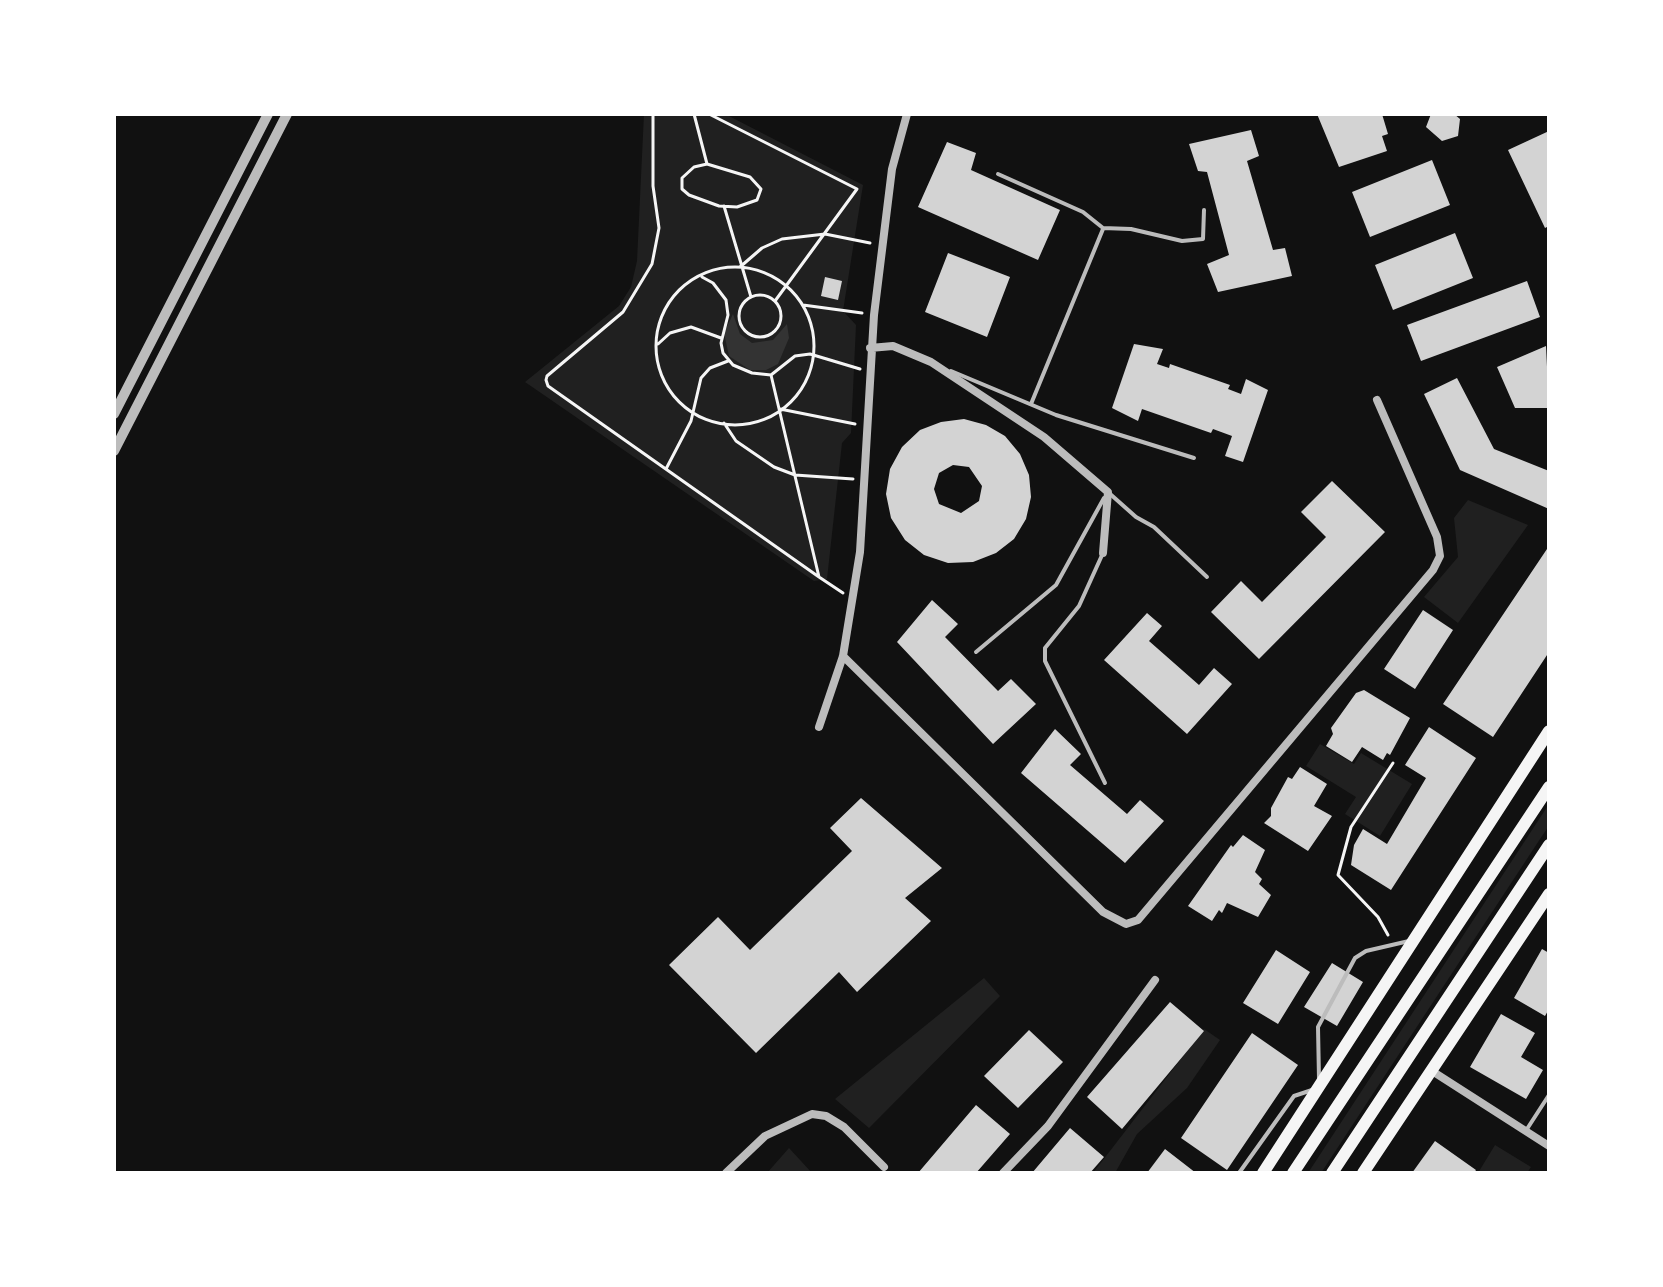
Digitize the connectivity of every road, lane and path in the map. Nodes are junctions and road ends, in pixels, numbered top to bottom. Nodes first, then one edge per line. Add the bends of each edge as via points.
1 (268, 114) edge
2 (287, 114) edge
3 (653, 114) edge
4 (694, 114) edge
5 (709, 114) edge
6 (907, 114) edge
7 (707, 164) junction
8 (998, 174) dead end
9 (724, 206) junction
10 (1204, 210) dead end
11 (1103, 228) junction
12 (825, 234) junction
13 (884, 246) junction
14 (740, 267) junction
15 (700, 276) junction
16 (787, 285) junction
17 (751, 297) junction
18 (775, 301) junction
19 (803, 305) junction
20 (874, 315) junction
21 (721, 338) junction
22 (655, 347) junction
23 (870, 348) junction
24 (814, 356) junction
25 (728, 361) junction
26 (931, 362) junction
27 (868, 371) junction
28 (771, 375) junction
29 (1377, 400) dead end
30 (1031, 404) junction
31 (780, 409) junction
32 (692, 412) junction
33 (114, 414) edge
34 (724, 423) junction
35 (869, 426) junction
36 (114, 451) edge
37 (1194, 458) dead end
38 (666, 469) junction
39 (795, 475) junction
40 (865, 479) junction
41 (1108, 492) junction
42 (1103, 553) joint
43 (819, 577) junction
44 (1207, 577) dead end
45 (852, 600) junction
46 (976, 652) dead end
47 (843, 656) junction
48 (819, 727) dead end
49 (1549, 731) edge
50 (1393, 763) dead end
51 (1105, 783) dead end
52 (1549, 787) edge
53 (1549, 845) edge
54 (1549, 894) edge
55 (1414, 940) junction
56 (1394, 945) junction
57 (1155, 980) dead end
58 (1432, 1071) junction
59 (1319, 1088) junction
60 (1549, 1095) edge
61 (1526, 1131) junction
62 (1549, 1146) edge
63 (884, 1167) dead end
64 (726, 1173) edge
65 (1003, 1173) edge
66 (1239, 1173) edge
67 (1263, 1173) edge
68 (1293, 1173) edge
69 (1332, 1173) edge
70 (1363, 1173) edge

1 - 33 street
2 - 36 street
3 - 38 path via 659,228 652,264 623,312 546,380
4 - 7 path
5 - 12 path via 857,189
6 - 13 street via 892,169
7 - 9 path via 686,173 682,189 705,203
7 - 9 path via 750,177 761,189 752,204
8 - 11 lane via 1083,212
9 - 14 path
10 - 11 lane via 1203,239 1182,241
11 - 30 lane
12 - 13 path
12 - 14 path via 782,239
12 - 16 path
13 - 20 street
14 - 15 path
14 - 16 path via 762,271
14 - 17 path
15 - 21 path via 726,300
15 - 22 path via 670,299
16 - 18 path
16 - 19 path
17 - 18 path
17 - 18 path via 742,307 740,321 747,332 760,337 773,333 781,322
19 - 20 path
19 - 24 path
20 - 23 street
21 - 22 path via 691,327 670,333
21 - 25 path
22 - 32 path via 660,372 673,395
23 - 26 street via 893,346
23 - 27 street
24 - 27 path
24 - 28 path via 795,356
24 - 31 path via 806,382
25 - 28 path
25 - 32 path via 701,378
26 - 30 lane
26 - 41 street via 1044,437
27 - 35 street
28 - 31 path
29 - 47 street via 1437,537 1440,556 1138,920 1126,924 1103,912
30 - 37 lane
31 - 34 path via 742,425
31 - 35 path
31 - 39 path
32 - 34 path
32 - 38 path
34 - 39 path via 755,456
35 - 40 street
38 - 43 path
39 - 40 path
39 - 43 path
40 - 45 street
41 - 42 street
41 - 44 lane
41 - 46 lane via 1056,585
42 - 51 lane via 1079,606 1045,648 1045,661
43 - 45 path
45 - 47 street
47 - 48 street
49 - 55 highway
50 - 56 path via 1351,827 1338,875 1378,917
52 - 68 highway
53 - 69 highway
54 - 58 highway
55 - 56 lane
55 - 59 highway
56 - 59 lane via 1355,958 1318,1027
57 - 65 street via 1048,1126
58 - 61 street
58 - 70 highway
59 - 66 lane via 1294,1096
59 - 67 highway
60 - 61 lane
61 - 62 street
63 - 64 street via 844,1127 812,1114 765,1136

